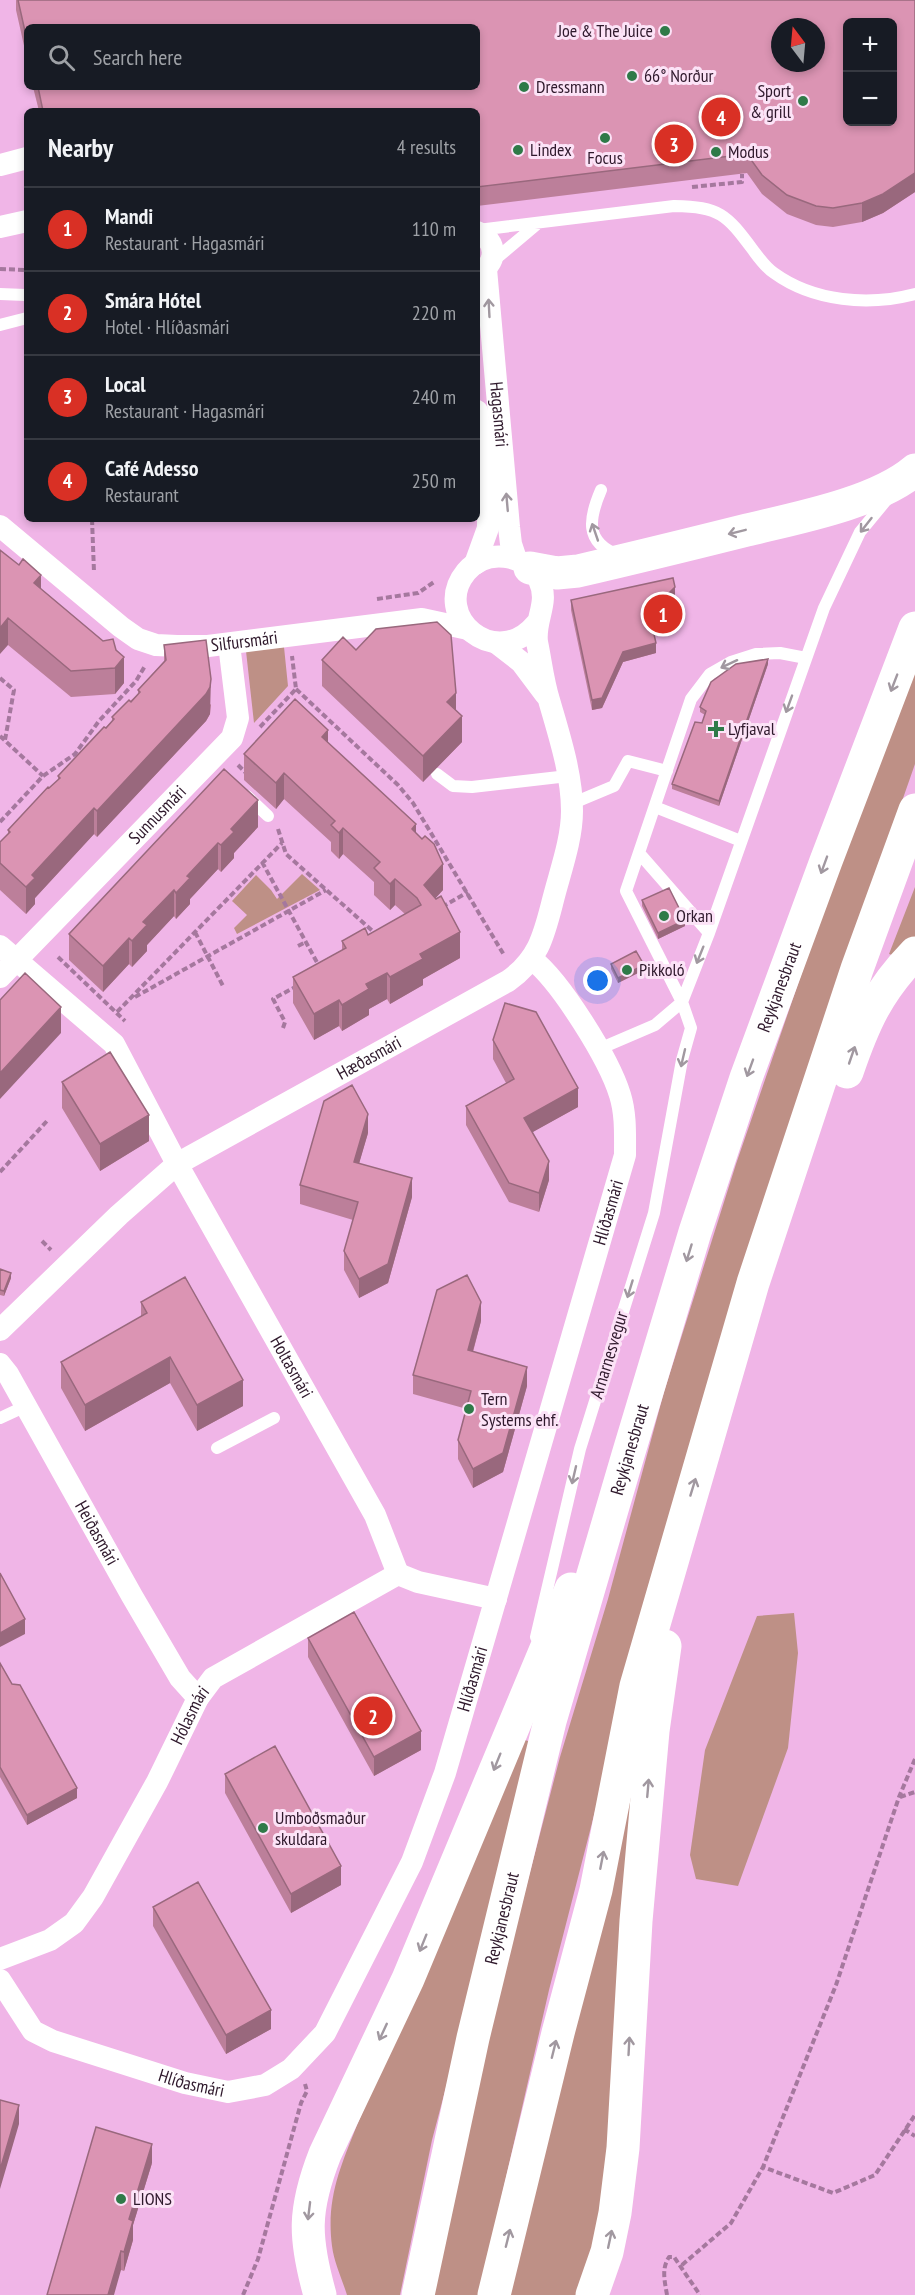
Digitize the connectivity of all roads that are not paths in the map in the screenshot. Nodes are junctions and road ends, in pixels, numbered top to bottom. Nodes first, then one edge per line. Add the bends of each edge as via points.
1 (24, 159) edge
2 (0, 165) edge
3 (24, 222) edge
4 (537, 225) junction
5 (0, 227) edge
6 (480, 231) edge
7 (480, 233) edge
8 (485, 268) edge
9 (0, 294) edge
10 (915, 294) edge
11 (24, 295) edge
12 (24, 319) edge
13 (0, 325) edge
14 (480, 438) edge
15 (909, 475) edge
16 (601, 490) dead end
17 (0, 526) edge
18 (627, 559) junction
19 (475, 564) junction
20 (523, 564) junction
21 (457, 594) junction
22 (422, 619) junction
23 (536, 624) junction
24 (915, 628) edge
25 (468, 630) junction
26 (230, 644) junction
27 (498, 644) junction
28 (806, 658) junction
29 (548, 698) junction
30 (667, 771) junction
31 (437, 774) edge
32 (568, 776) junction
33 (235, 784) edge
34 (572, 804) junction
35 (655, 807) junction
36 (915, 810) edge
37 (268, 816) dead end
38 (741, 841) junction
39 (639, 853) junction
40 (709, 933) junction
41 (915, 952) edge
42 (8, 953) edge
43 (532, 959) junction
44 (0, 977) edge
45 (681, 1002) junction
46 (599, 1049) junction
47 (177, 1164) junction
48 (780, 1201) junction
49 (0, 1330) edge
50 (0, 1364) edge
51 (26, 1406) junction
52 (0, 1418) edge
53 (274, 1418) dead end
54 (217, 1448) dead end
55 (628, 1455) junction
56 (680, 1529) junction
57 (398, 1574) junction
58 (496, 1599) junction
59 (198, 1698) junction
60 (519, 1708) junction
61 (0, 1959) edge
62 (0, 1980) edge
63 (320, 2295) edge
64 (418, 2295) edge
65 (494, 2295) edge
66 (592, 2295) edge

1 - 2 street
3 - 5 street
4 - 6 lane
4 - 8 lane
4 - 10 lane via 674,206 711,209 728,218 773,273 797,286 843,299 890,300
7 - 8 street, Hagasmári via 491,242 493,256
20 -> 8 street, Hagasmári via 511,544
9 - 11 lane
12 - 13 lane
14 - 19 street, Hagasmári via 488,528
15 -> 18 highway via 853,501 794,519
15 -> 28 lane via 860,532 824,608
18 -> 16 lane via 607,551 596,540 592,528 594,507
17 - 26 street, Silfursmári via 138,639 156,645
18 - 20 highway via 578,572 557,573
19 - 20 street via 495,556
19 - 21 street, Hagasmári via 463,578
20 - 23 street, Hagasmári via 538,578 543,595 542,614
21 - 22 street, Silfursmári
21 - 25 street via 459,613
22 - 25 street, Silfursmári
22 - 26 street, Silfursmári
23 - 27 street via 520,639
23 - 29 street, Hæðasmári
24 -> 55 highway, Reykjanesbraut via 746,1078
25 - 27 street
26 - 42 street, Sunnusmári via 237,724 216,766
27 - 29 street, Hæðasmári via 521,662
28 -> 30 lane, Arnarnesvegur via 780,652 756,654 710,674 691,699
28 -> 38 lane
29 - 32 street, Hæðasmári
30 - 34 lane via 628,761 614,786
30 - 35 lane, Arnarnesvegur
31 - 32 lane via 453,786 472,787
32 - 34 street, Hæðasmári
33 - 37 lane
34 - 43 street, Hæðasmári via 569,835 553,899
35 - 38 lane
35 - 39 lane, Arnarnesvegur
36 - 48 highway
38 - 40 lane
39 - 40 lane
39 - 45 lane, Arnarnesvegur via 626,891
40 -> 45 lane
48 -> 41 highway via 833,1111 861,1031 885,986
42 - 44 street, Sunnusmári
42 - 47 street via 114,1044
43 - 46 street, Hlíðasmári via 555,983
43 - 47 street, Hæðasmári via 508,981
45 - 46 lane via 655,1026
45 -> 60 lane, Arnarnesvegur via 691,1028 654,1213 580,1449
46 - 58 street, Hlíðasmári via 620,1094 626,1155
47 - 49 street, Hæðasmári
47 - 57 street, Holtasmári via 375,1515
56 -> 48 highway
50 - 51 street, Heiðasmári
51 - 52 lane
51 - 59 street, Heiðasmári via 180,1678
53 - 54 lane
55 - 60 highway
55 - 64 highway, Reykjanesbraut via 550,1721 473,2038
65 -> 56 highway via 596,1890 636,1686
66 -> 56 highway via 607,2252 623,2148 636,1921 653,1731
57 - 58 street
57 - 59 street, Hólasmári via 213,1678
58 - 62 street, Hlíðasmári via 445,1773 412,1862 325,2033 291,2069 265,2085 244,2091 228,2092 185,2083 53,2042 33,2031
59 - 61 street, Hólasmári via 157,1782 93,1897 74,1923 50,1940
60 -> 63 highway via 408,1979 314,2182 307,2213 308,2245

